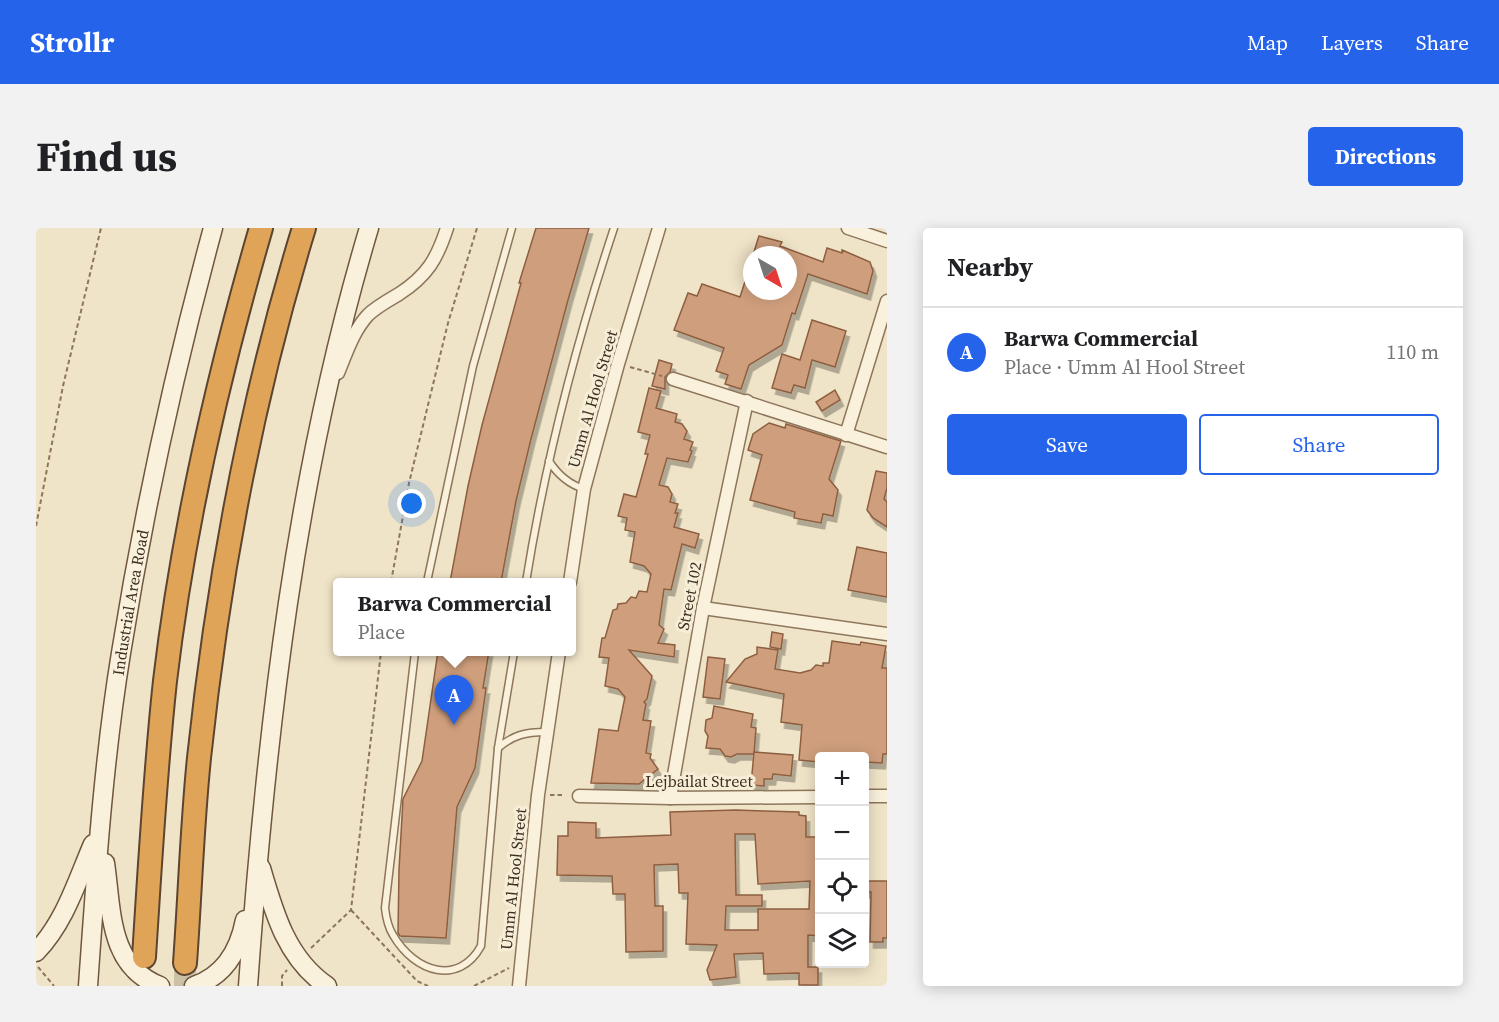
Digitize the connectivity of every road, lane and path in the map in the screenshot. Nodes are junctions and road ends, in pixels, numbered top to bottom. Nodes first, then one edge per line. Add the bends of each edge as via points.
1 (101, 228) edge
2 (213, 228) edge
3 (261, 228) edge
4 (304, 228) edge
5 (317, 228) edge
6 (369, 228) edge
7 (447, 228) edge
8 (477, 228) edge
9 (512, 228) edge
10 (614, 228) edge
11 (659, 228) edge
12 (848, 228) edge
13 (887, 241) edge
14 (887, 301) edge
15 (281, 303) junction
16 (618, 364) junction
17 (673, 379) joint
18 (747, 402) junction
19 (323, 409) junction
20 (846, 435) junction
21 (887, 447) edge
22 (549, 462) junction
23 (584, 489) junction
24 (36, 526) edge
25 (392, 578) edge
26 (428, 578) edge
27 (526, 578) edge
28 (571, 578) edge
29 (703, 608) junction
30 (887, 634) edge
31 (380, 656) edge
32 (414, 656) edge
33 (513, 656) edge
34 (558, 656) edge
35 (546, 732) junction
36 (498, 748) junction
37 (538, 795) junction
38 (579, 796) joint
39 (869, 796) edge
40 (887, 796) edge
41 (815, 797) edge
42 (670, 798) junction
43 (100, 828) junction
44 (258, 854) junction
45 (351, 910) junction
46 (36, 952) edge
47 (144, 957) dead end
48 (298, 959) junction
49 (185, 963) tunnel mouth
50 (36, 965) edge
51 (521, 967) junction
52 (54, 986) edge
53 (88, 986) edge
54 (160, 986) edge
55 (194, 986) edge
56 (249, 986) edge
57 (282, 986) edge
58 (327, 986) edge
59 (428, 986) edge
60 (474, 986) edge
61 (519, 986) edge
62 (524, 986) edge

1 - 24 path via 63,386
2 - 43 street, Industrial Area Road via 153,473 120,654
3 - 47 highway via 219,386 179,587 165,680
4 - 15 highway
5 - 15 highway
6 - 19 street
7 - 19 street via 436,259 424,275 369,314 360,326
8 - 25 path via 448,323 417,449
9 - 26 lane via 473,366
10 - 22 lane via 594,286
11 - 16 street, Umm Al Hool Street
12 - 13 street
14 - 20 street
15 - 49 highway via 236,501 213,643 199,761
16 - 17 path
16 - 23 street, Umm Al Hool Street
17 - 18 street
18 - 20 street
18 - 29 street, Street 102
19 - 44 street via 274,704
20 - 21 street
22 - 23 lane via 566,481
22 - 27 lane
23 - 28 street, Umm Al Hool Street
29 - 30 street
29 - 42 street, Street 102
31 - 45 path
32 - 36 lane via 385,908 388,926 400,945 437,976 461,974 476,960 481,946
33 - 36 lane
34 - 35 street, Umm Al Hool Street
35 - 36 lane via 522,733
35 - 37 street, Umm Al Hool Street
37 - 38 path
37 - 51 street, Umm Al Hool Street
38 - 42 street, Lejbailat Street
39 - 40 street
41 - 42 street, Lejbailat Street
43 - 46 street via 63,913
43 - 53 street, Industrial Area Road
43 - 54 street via 121,953 145,980
44 - 48 street via 276,916
44 - 55 street via 243,933 236,949 218,974
44 - 56 street
45 - 48 path
45 - 59 path via 417,981
48 - 57 path via 282,976
48 - 58 street
50 - 52 path
51 - 60 path via 509,967
51 - 61 street, Umm Al Hool Street
51 - 62 street, Umm Al Hool Street

